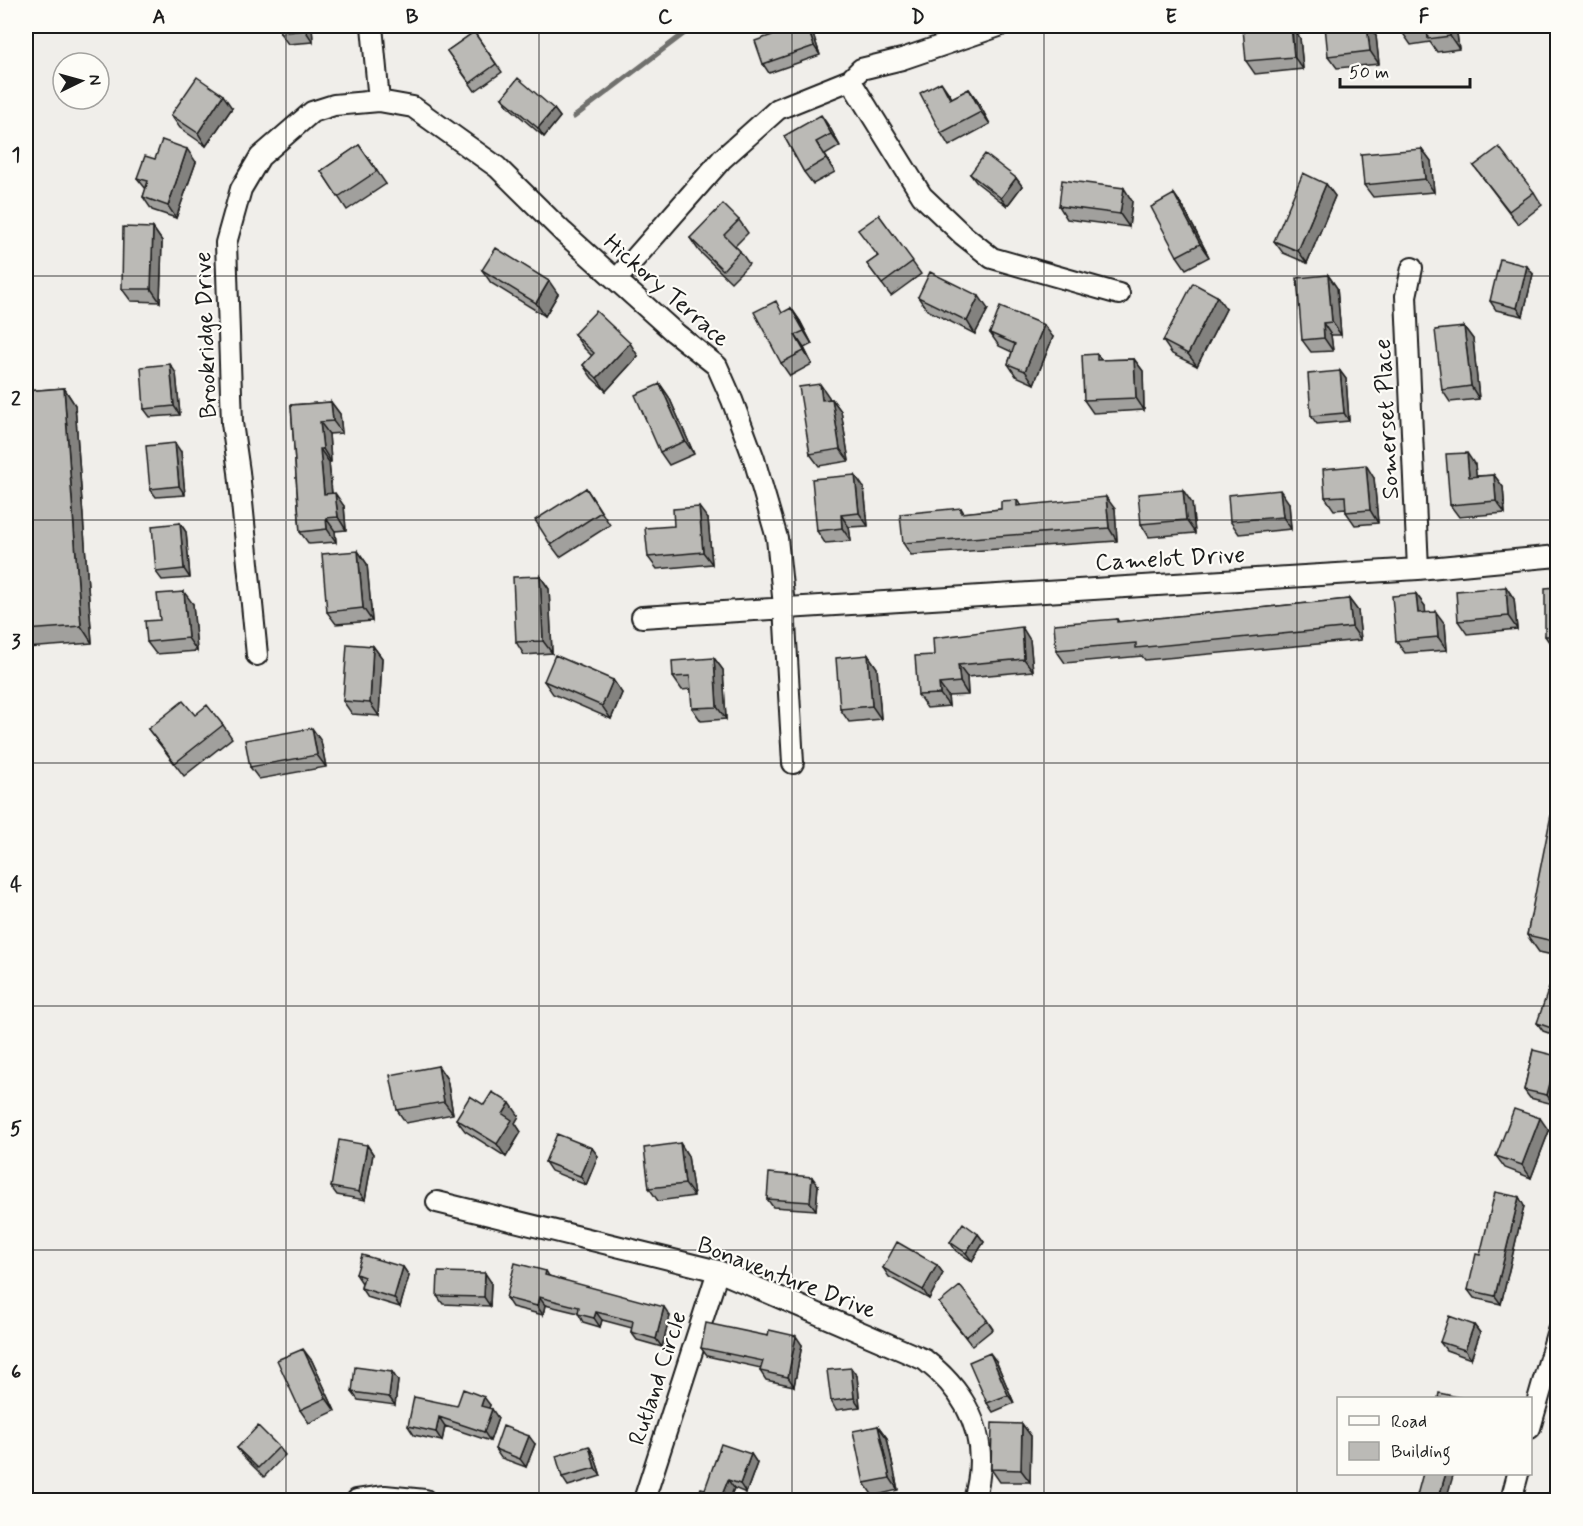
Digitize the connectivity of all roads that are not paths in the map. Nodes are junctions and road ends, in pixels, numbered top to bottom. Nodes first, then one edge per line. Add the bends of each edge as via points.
1 (372, 26) edge
2 (999, 26) edge
3 (850, 80) junction
4 (379, 101) junction
5 (1412, 268) dead end
6 (616, 280) junction
7 (1119, 294) dead end
8 (1557, 556) edge
9 (1419, 569) junction
10 (784, 606) junction
11 (642, 617) dead end
12 (257, 655) dead end
13 (793, 763) dead end
14 (436, 1202) dead end
15 (718, 1271) junction
16 (1557, 1330) edge
17 (1532, 1421) edge
18 (1517, 1475) edge
19 (357, 1500) edge
20 (425, 1500) edge
21 (644, 1500) edge
22 (974, 1500) edge
23 (1511, 1500) edge

1 - 4 street
2 - 3 street via 861,69
3 - 6 street via 778,109 722,159
3 - 7 street via 922,196 963,236 992,258
4 - 6 street, Hickory Terrace via 412,107 497,167
4 - 12 street, Brookridge Drive via 334,105 312,112 260,157 241,189 226,243 232,423
5 - 9 street, Somerset Place via 1406,296
6 - 10 street, Hickory Terrace via 717,366 754,459 777,538
8 - 9 street, Camelot Drive
9 - 10 street, Camelot Drive
10 - 11 street, Camelot Drive
10 - 13 street, Hickory Terrace
14 - 15 street, Bonaventure Drive
15 - 21 street, Rutland Circle
15 - 22 street, Bonaventure Drive via 925,1360 949,1378 979,1435
16 - 17 street
18 - 23 street
19 - 20 street via 385,1496

